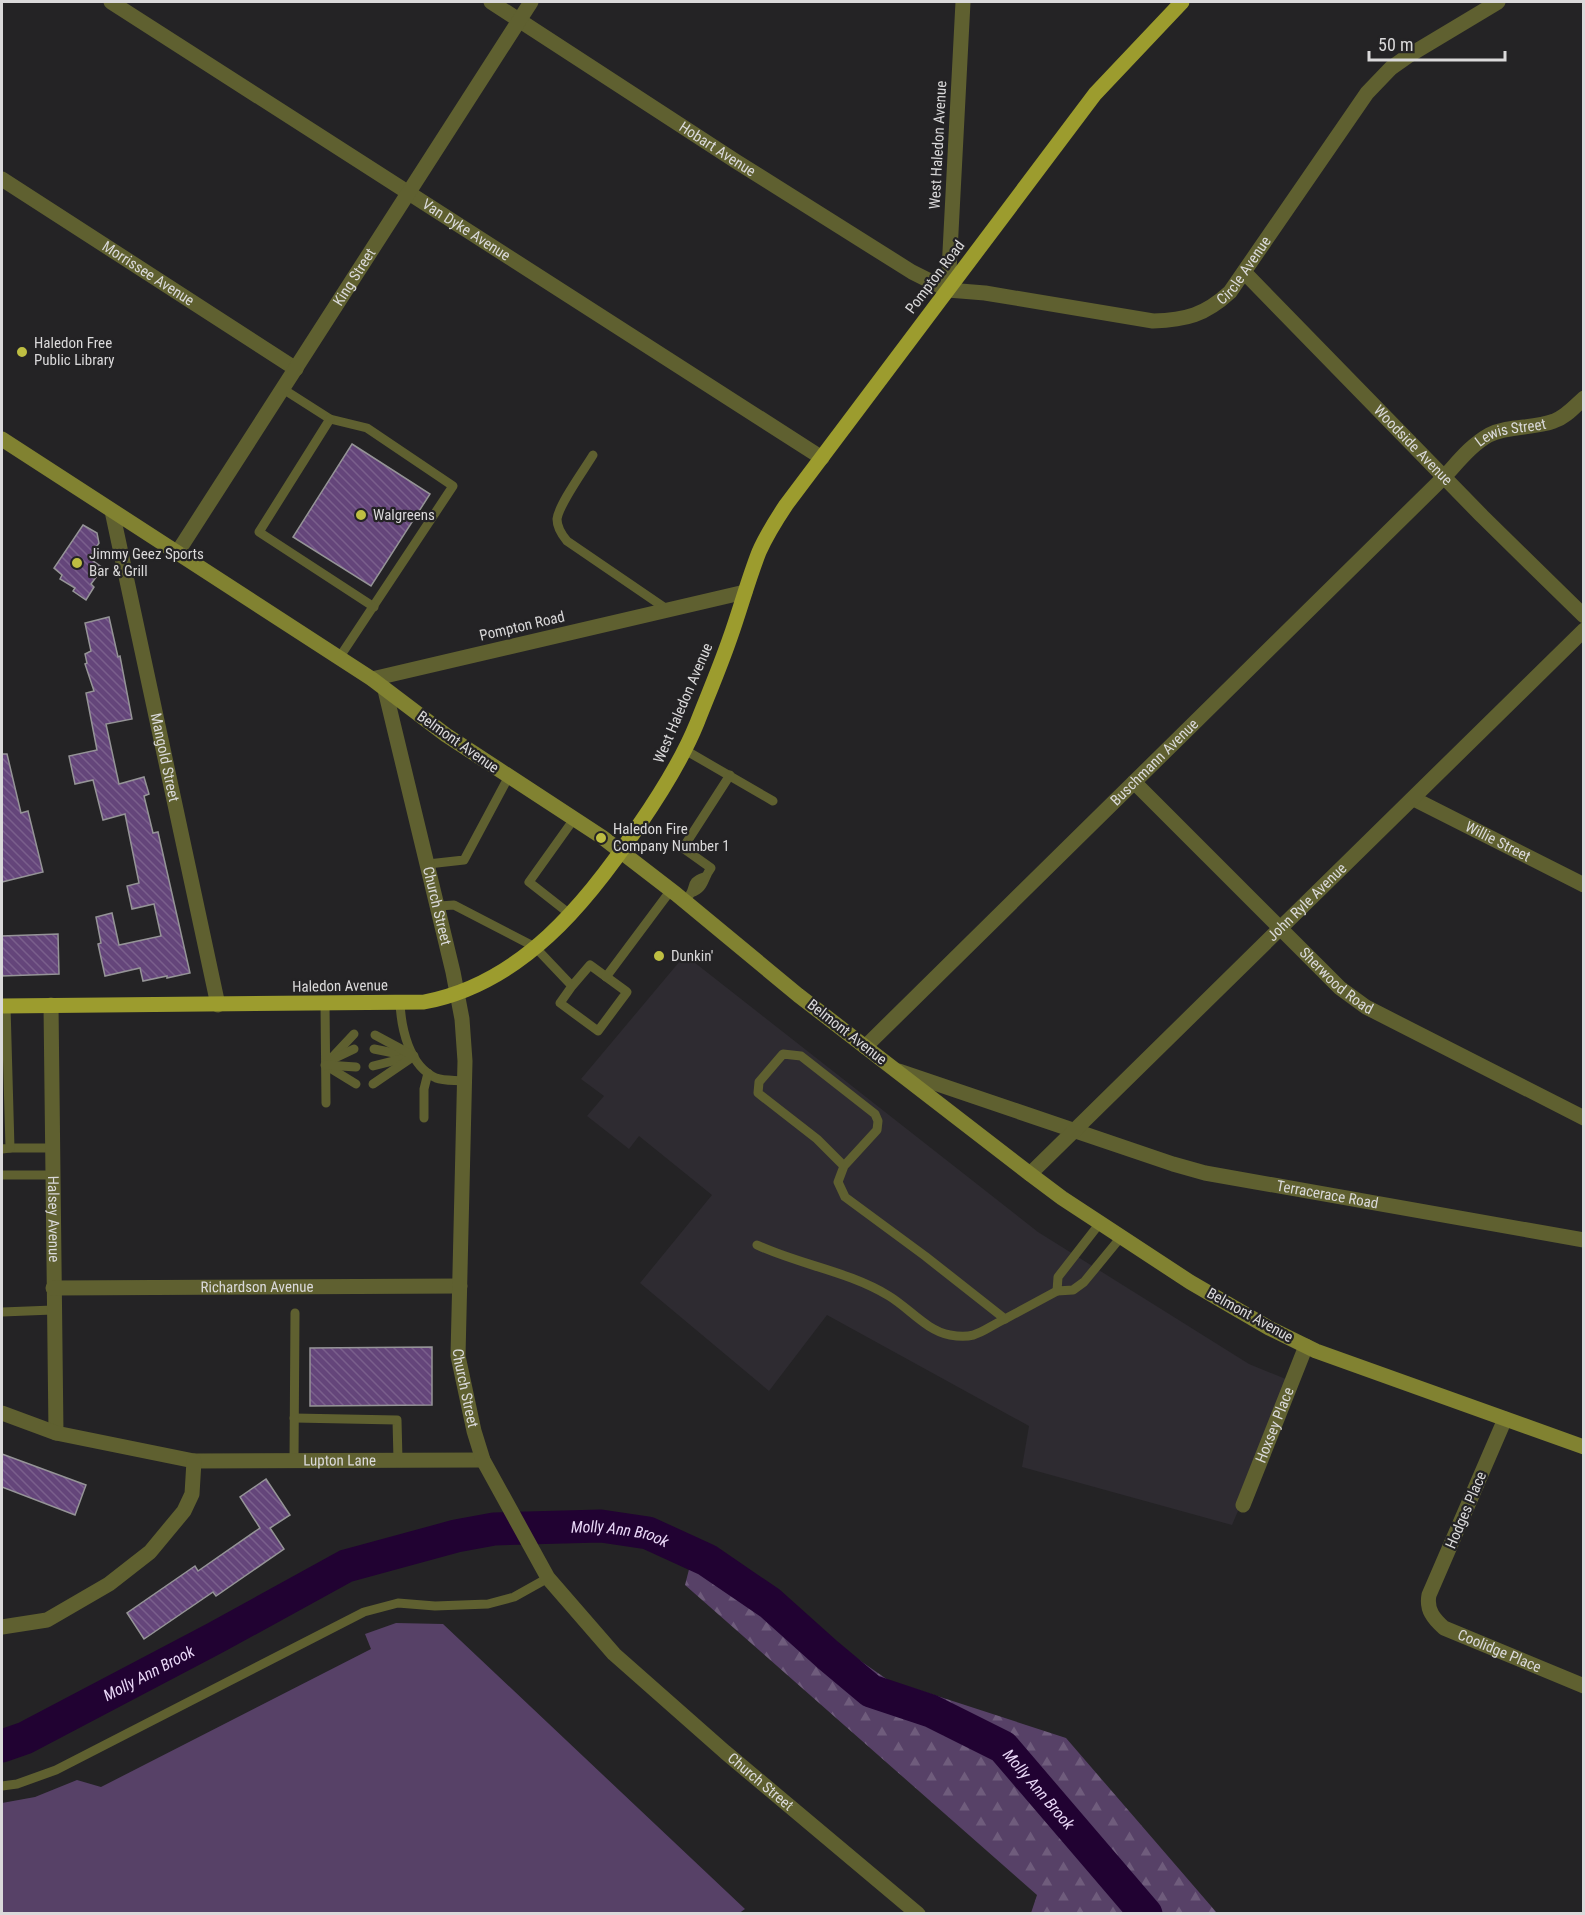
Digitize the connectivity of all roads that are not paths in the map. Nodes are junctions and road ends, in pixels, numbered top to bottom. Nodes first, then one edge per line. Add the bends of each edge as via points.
1 (111, 2) edge
2 (491, 2) edge
3 (531, 2) edge
4 (963, 2) edge
5 (1182, 2) edge
6 (1498, 2) edge
7 (519, 20) junction
8 (2, 179) edge
9 (409, 192) junction
10 (1244, 272) junction
11 (948, 290) junction
12 (296, 369) junction
13 (283, 389) junction
14 (1584, 399) edge
15 (330, 419) junction
16 (2, 439) edge
17 (593, 455) dead end
18 (822, 458) junction
19 (1444, 477) junction
20 (112, 511) junction
21 (177, 553) junction
22 (745, 592) junction
23 (374, 607) junction
24 (675, 609) junction
25 (1584, 616) edge
26 (1584, 630) edge
27 (339, 658) junction
28 (372, 679) junction
29 (386, 690) junction
30 (686, 750) junction
31 (730, 775) junction
32 (509, 776) junction
33 (1134, 782) junction
34 (1413, 799) junction
35 (772, 801) dead end
36 (574, 819) junction
37 (621, 852) junction
38 (428, 864) junction
39 (1584, 885) edge
40 (671, 890) junction
41 (688, 897) junction
42 (439, 906) junction
43 (571, 915) junction
44 (1280, 930) junction
45 (535, 947) junction
46 (606, 977) junction
47 (572, 986) junction
48 (457, 993) junction
49 (400, 1002) junction
50 (325, 1004) junction
51 (51, 1005) junction
52 (218, 1005) junction
53 (4, 1006) edge
54 (354, 1034) dead end
55 (375, 1035) dead end
56 (865, 1047) junction
57 (354, 1048) dead end
58 (374, 1049) dead end
59 (5, 1052) edge
60 (414, 1056) junction
61 (325, 1065) junction
62 (373, 1066) dead end
63 (356, 1067) dead end
64 (896, 1071) junction
65 (428, 1073) junction
66 (464, 1081) junction
67 (356, 1084) dead end
68 (374, 1084) dead end
69 (326, 1103) dead end
70 (424, 1118) dead end
71 (1584, 1118) edge
72 (1075, 1130) junction
73 (6, 1148) edge
74 (52, 1148) junction
75 (844, 1166) junction
76 (1030, 1174) junction
77 (2, 1175) edge
78 (52, 1175) junction
79 (1100, 1223) junction
80 (1121, 1237) junction
81 (1584, 1240) edge
82 (757, 1245) dead end
83 (460, 1286) junction
84 (53, 1288) junction
85 (1057, 1291) junction
86 (53, 1310) junction
87 (2, 1312) edge
88 (295, 1313) dead end
89 (1005, 1319) junction
90 (1306, 1346) junction
91 (2, 1413) edge
92 (294, 1418) junction
93 (1506, 1419) junction
94 (56, 1432) junction
95 (1584, 1447) edge
96 (294, 1460) junction
97 (398, 1460) junction
98 (483, 1460) junction
99 (194, 1461) junction
100 (1243, 1505) dead end
101 (548, 1578) junction
102 (1428, 1601) joint
103 (2, 1627) edge
104 (1584, 1686) edge
105 (2, 1785) edge
106 (918, 1914) edge

1 - 9 street, Van Dyke Avenue
2 - 7 street, Hobart Avenue
3 - 7 street, King Street
4 - 11 street, West Haledon Avenue
5 - 11 main road, Pompton Road via 1095,94
6 - 10 street, Circle Avenue via 1391,68 1367,93
7 - 9 street, King Street
7 - 11 street, Hobart Avenue via 737,162 912,272
8 - 12 street, Morrissee Avenue
9 - 12 street, King Street
9 - 18 street, Van Dyke Avenue
10 - 11 street, Circle Avenue via 1215,306 1176,320 1154,321
10 - 19 street, Woodside Avenue
11 - 18 main road, Pompton Road
12 - 13 street, King Street
13 - 15 lane
13 - 21 street, King Street
14 - 19 street, Lewis Street via 1554,421 1490,435 1471,447
15 - 23 lane via 258,532
15 - 23 lane via 367,428 453,486
16 - 20 main road, Belmont Avenue
17 - 24 lane via 561,508 559,532 567,541
18 - 22 main road, Pompton Road via 772,527
19 - 25 street, Woodside Avenue
19 - 33 street, Buschmann Avenue
20 - 21 main road, Belmont Avenue
20 - 52 street, Mangold Street
21 - 27 main road, Belmont Avenue
22 - 24 street, Pompton Road
22 - 30 main road, West Haledon Avenue
23 - 27 lane
24 - 28 street, Pompton Road
26 - 34 street, John Ryle Avenue
27 - 28 main road, Belmont Avenue
28 - 29 main road, Belmont Avenue
29 - 32 main road, Belmont Avenue
29 - 38 street, Church Street
30 - 31 lane
30 - 37 main road, West Haledon Avenue
31 - 35 lane
31 - 41 lane via 683,848 711,867 704,885
32 - 36 main road, Belmont Avenue
32 - 38 lane via 464,860
33 - 44 street, Sherwood Road
33 - 56 street, Buschmann Avenue
34 - 39 street, Willie Street
34 - 44 street, John Ryle Avenue
36 - 37 main road, Belmont Avenue
36 - 43 lane via 529,882
37 - 40 main road, Belmont Avenue
37 - 43 main road, Haledon Avenue
38 - 42 street, Church Street
40 - 41 main road, Belmont Avenue
40 - 46 lane
41 - 56 main road, Belmont Avenue
42 - 45 lane via 454,905
42 - 48 street, Church Street
43 - 45 main road, Haledon Avenue
44 - 71 street, Sherwood Road via 1340,988 1366,1007
44 - 72 street, John Ryle Avenue
45 - 47 lane
45 - 48 main road, Haledon Avenue via 492,976
46 - 47 lane via 590,965
46 - 47 lane via 627,992 598,1031 560,1002
48 - 49 main road, Haledon Avenue via 424,1002
48 - 66 street, Church Street
49 - 50 main road, Haledon Avenue
49 - 60 lane via 401,1022
50 - 52 main road, Haledon Avenue
50 - 61 lane
51 - 52 main road, Haledon Avenue
51 - 53 main road, Haledon Avenue
51 - 74 street, Halsey Avenue
53 - 59 lane
54 - 61 lane
55 - 60 lane
56 - 64 main road, Belmont Avenue
57 - 61 lane
58 - 60 lane
59 - 73 lane
60 - 62 lane
60 - 65 lane
60 - 68 lane
61 - 63 lane
61 - 67 lane
61 - 69 lane
64 - 72 street, Belmont Avenue
64 - 76 main road, Belmont Avenue
65 - 66 lane
65 - 70 lane
66 - 83 street, Church Street
72 - 76 street, John Ryle Avenue
72 - 81 street, Terracerace Road via 1205,1173
73 - 74 lane
74 - 78 street, Halsey Avenue
75 - 75 lane via 817,1139 758,1093 759,1082 783,1054 801,1056 875,1114 877,1130
75 - 89 lane via 838,1182 845,1197
76 - 79 main road, Belmont Avenue
77 - 78 lane
78 - 84 street, Halsey Avenue
79 - 80 main road, Belmont Avenue
79 - 85 lane via 1058,1277
80 - 85 lane via 1084,1282 1073,1290
80 - 90 main road, Belmont Avenue via 1231,1307
82 - 89 lane via 840,1273 888,1296 936,1331 974,1337
83 - 84 street, Richardson Avenue
83 - 98 street, Church Street via 458,1356
84 - 86 street, Halsey Avenue
85 - 89 lane
86 - 87 lane
86 - 94 street, Halsey Avenue
88 - 92 lane
90 - 93 main road, Belmont Avenue
90 - 100 street, Hoxsey Place
91 - 94 street, Lupton Lane
92 - 96 lane
92 - 97 lane via 397,1419
93 - 95 main road, Belmont Avenue
93 - 102 street, Hodges Place
94 - 99 street, Lupton Lane
96 - 97 street, Lupton Lane
96 - 99 street, Lupton Lane
97 - 98 street, Lupton Lane
98 - 101 street, Church Street
99 - 103 street via 192,1494 184,1511 150,1552 109,1584 47,1620
101 - 105 lane via 514,1597 488,1604 398,1603 364,1612 56,1770 17,1784
101 - 106 street, Church Street via 614,1654
102 - 104 street, Coolidge Place via 1435,1621 1444,1628

